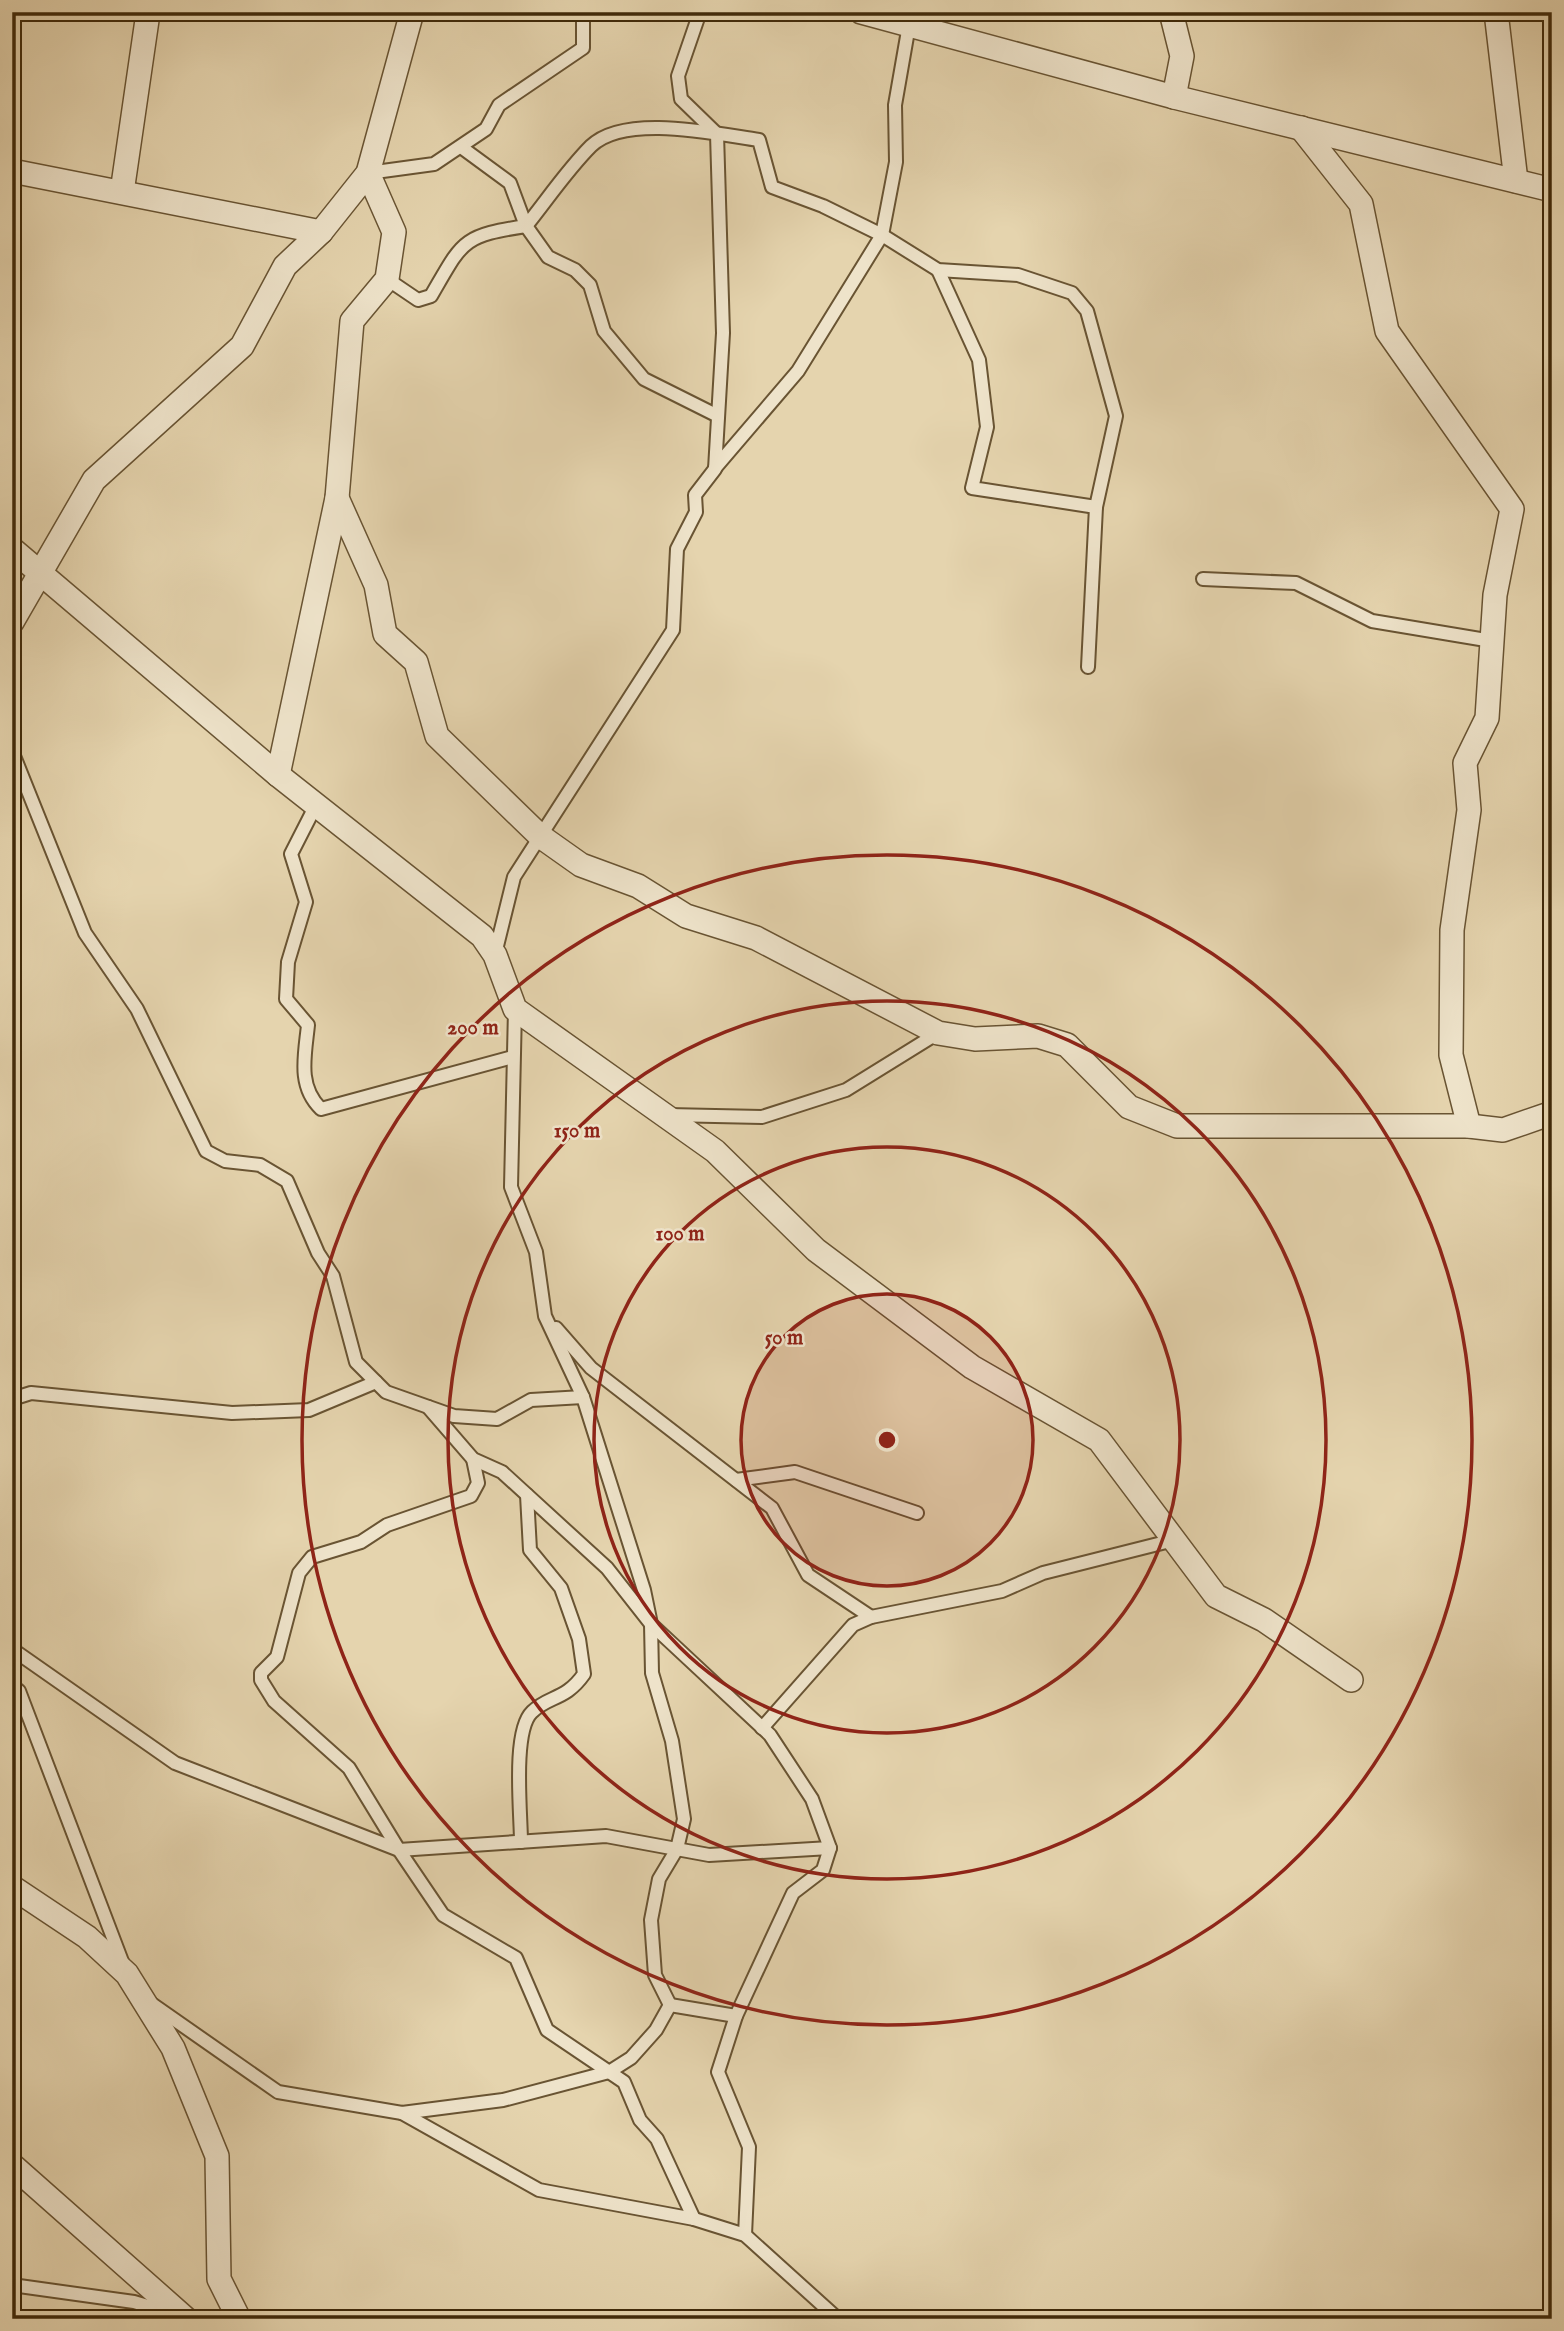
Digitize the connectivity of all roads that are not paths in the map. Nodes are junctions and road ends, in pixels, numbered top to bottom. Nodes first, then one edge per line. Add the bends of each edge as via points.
1 (144, 12) edge
2 (412, 12) edge
3 (583, 12) edge
4 (700, 12) edge
5 (861, 12) edge
6 (1171, 12) edge
7 (1496, 12) edge
8 (909, 25) junction
9 (1174, 97) junction
10 (1301, 128) junction
11 (717, 134) junction
12 (461, 146) junction
13 (12, 171) edge
14 (368, 173) junction
15 (1516, 181) junction
16 (1552, 190) edge
17 (122, 191) junction
18 (526, 226) junction
19 (321, 232) junction
20 (882, 234) junction
21 (938, 271) junction
22 (387, 279) junction
23 (718, 416) junction
24 (715, 469) junction
25 (337, 498) junction
26 (1096, 507) junction
27 (12, 548) edge
28 (41, 571) junction
29 (1203, 579) dead end
30 (12, 622) edge
31 (1492, 641) junction
32 (1088, 667) dead end
33 (12, 751) edge
34 (278, 775) junction
35 (316, 805) junction
36 (540, 836) junction
37 (495, 956) junction
38 (515, 1009) junction
39 (938, 1033) junction
40 (513, 1057) junction
41 (1552, 1113) edge
42 (664, 1115) junction
43 (1469, 1126) junction
44 (545, 1316) junction
45 (376, 1382) junction
46 (583, 1397) junction
47 (12, 1399) edge
48 (428, 1407) junction
49 (473, 1459) junction
50 (736, 1480) junction
51 (527, 1495) junction
52 (917, 1513) dead end
53 (1174, 1540) junction
54 (871, 1617) junction
55 (651, 1624) junction
56 (12, 1649) edge
57 (1351, 1680) dead end
58 (12, 1685) edge
59 (762, 1728) junction
60 (521, 1842) junction
61 (677, 1849) junction
62 (830, 1849) junction
63 (398, 1850) junction
64 (12, 1886) edge
65 (127, 1974) junction
66 (146, 2000) junction
67 (670, 2005) junction
68 (736, 2016) junction
69 (608, 2072) junction
70 (402, 2113) junction
71 (12, 2165) edge
72 (694, 2219) junction
73 (745, 2235) junction
74 (12, 2285) edge
75 (184, 2317) edge
76 (239, 2319) edge
77 (838, 2319) edge

1 - 17 street via 147,20
2 - 14 street
3 - 12 lane via 583,48 499,105 486,129
4 - 11 lane via 678,76 681,99
5 - 8 street
6 - 9 street via 1182,56
7 - 15 street
8 - 9 street
8 - 20 lane via 895,105 896,162
9 - 10 street
10 - 15 street
10 - 31 street via 1361,204 1387,331 1512,509 1495,596
11 - 18 lane via 671,127 625,131 593,144
11 - 20 lane via 759,140 772,187
11 - 23 lane via 723,333
12 - 14 lane via 434,164
12 - 18 lane via 510,183
13 - 17 street
14 - 19 street
14 - 22 street via 394,232
15 - 16 street
17 - 19 street
18 - 22 lane via 489,232 461,245 431,296 418,300
18 - 23 lane via 548,257 590,285 604,331 644,379
19 - 28 street via 285,266 242,346 94,480
20 - 21 lane
20 - 24 lane via 798,370
21 - 26 lane via 979,359 987,427 972,488
21 - 26 lane via 1018,275 1072,293 1087,311 1116,416
22 - 25 street via 352,321
23 - 24 lane
24 - 36 lane via 695,495 696,512 677,549 673,630
25 - 34 street
25 - 36 street via 376,585 385,634 416,662 437,736
26 - 32 lane
27 - 28 street
28 - 30 street
28 - 34 street
29 - 31 lane via 1296,583 1372,621
31 - 43 street via 1488,719 1465,763 1469,810 1452,930 1451,1055
33 - 45 lane via 85,933 137,1009 206,1151 225,1161 260,1165 287,1181 333,1276 356,1362
34 - 35 street
35 - 37 street via 482,936
35 - 40 lane via 291,854 306,902 288,962 286,999 308,1025 303,1078 313,1101 321,1110
36 - 37 lane via 514,877
36 - 39 street via 581,865 638,886 686,916 756,938
37 - 38 street
38 - 40 lane
38 - 42 street
39 - 42 lane via 846,1090 762,1117
39 - 43 street via 975,1039 1038,1036 1067,1045 1129,1107 1177,1126
40 - 44 lane via 511,1187 536,1252
41 - 43 street via 1503,1130
42 - 53 street via 715,1151 816,1250 972,1367 1098,1440
44 - 46 lane
44 - 50 lane via 591,1368
45 - 47 lane via 309,1410 232,1413 31,1393
45 - 48 lane via 386,1392
46 - 48 lane via 531,1399 497,1419 453,1416
46 - 55 lane
48 - 49 lane
49 - 51 lane via 502,1472
49 - 63 lane via 478,1483 471,1496 387,1525 361,1542 312,1556 299,1573 277,1657 261,1673 274,1701 349,1768
50 - 52 lane via 795,1472
50 - 54 lane via 772,1508 808,1575
51 - 55 lane via 607,1568
51 - 60 lane via 530,1550 561,1588 579,1639 584,1674 573,1690 532,1712 521,1732
53 - 54 lane via 1043,1573 1002,1591
53 - 57 street via 1216,1596 1264,1620
54 - 59 lane via 853,1625
55 - 59 lane
55 - 61 lane via 652,1673 672,1741 684,1819
56 - 63 lane via 175,1763
58 - 65 lane via 19,1691
59 - 62 lane via 812,1799
60 - 61 lane via 606,1836
60 - 63 lane
61 - 62 lane via 709,1855
61 - 67 lane via 659,1879 651,1920 655,1975
62 - 68 lane via 823,1870 793,1894
63 - 69 lane via 443,1915 516,1958 547,2030
64 - 65 street via 87,1937
65 - 66 street
66 - 70 lane via 278,2092
66 - 76 street via 173,2048 217,2156 219,2279
67 - 68 lane
67 - 69 lane via 656,2030 631,2058
68 - 73 lane via 718,2073 748,2147
69 - 70 lane via 503,2100
69 - 72 lane via 624,2082 639,2120 657,2139
70 - 72 lane via 539,2190
71 - 75 street
72 - 73 lane
73 - 77 lane
74 - 75 lane via 134,2302

